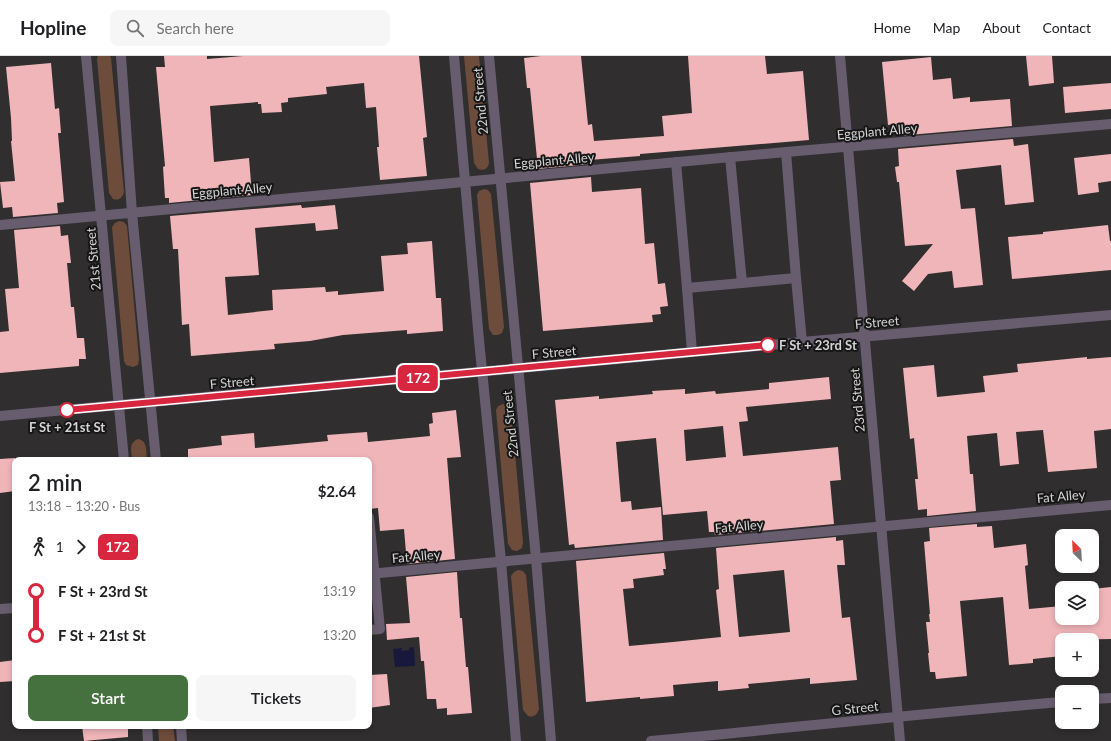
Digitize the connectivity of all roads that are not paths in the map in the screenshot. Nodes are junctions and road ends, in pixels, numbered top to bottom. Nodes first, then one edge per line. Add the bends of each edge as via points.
1 (86, 56) edge
2 (121, 56) edge
3 (454, 56) edge
4 (490, 56) edge
5 (840, 56) edge
6 (1111, 124) edge
7 (848, 147) junction
8 (786, 152) junction
9 (730, 157) junction
10 (676, 162) junction
11 (500, 178) junction
12 (466, 181) junction
13 (132, 213) junction
14 (102, 216) junction
15 (0, 225) edge
16 (796, 278) junction
17 (742, 283) junction
18 (687, 288) junction
19 (1111, 315) edge
20 (864, 337) junction
21 (802, 342) junction
22 (692, 352) junction
23 (518, 369) junction
24 (482, 372) junction
25 (150, 403) junction
26 (119, 406) junction
27 (0, 416) edge
28 (124, 457) edge
29 (156, 457) edge
30 (1111, 505) edge
31 (881, 526) junction
32 (536, 558) junction
33 (501, 561) junction
34 (372, 574) edge
35 (12, 608) edge
36 (0, 609) edge
37 (372, 630) edge
38 (1111, 698) edge
39 (1099, 699) edge
40 (1055, 703) edge
41 (898, 717) junction
42 (147, 729) edge
43 (181, 729) edge
44 (148, 741) edge
45 (182, 741) edge
46 (516, 741) edge
47 (551, 741) edge
48 (651, 741) edge
49 (900, 741) edge

1 - 14 street, 21st Street
2 - 13 street
3 - 12 street, 22nd Street
4 - 11 street, 22nd Street
5 - 7 street, 23rd Street
6 - 7 street, Eggplant Alley
7 - 8 street, Eggplant Alley
7 - 20 street, 23rd Street
8 - 9 street, Eggplant Alley
8 - 16 street
9 - 10 street, Eggplant Alley
9 - 17 street
10 - 11 street, Eggplant Alley
10 - 18 street
11 - 12 street, Eggplant Alley
11 - 23 street, 22nd Street
12 - 13 street, Eggplant Alley
12 - 24 street, 22nd Street
13 - 14 street, Eggplant Alley
13 - 25 street
14 - 15 street, Eggplant Alley
14 - 26 street, 21st Street
16 - 17 street
16 - 21 street
17 - 18 street
18 - 22 street
19 - 20 street, F Street
20 - 21 street, F Street
20 - 31 street, 23rd Street
21 - 22 street, F Street
22 - 23 street, F Street
23 - 24 street, F Street
23 - 32 street, 22nd Street
24 - 25 street, F Street
24 - 33 street, 22nd Street
25 - 26 street, F Street
25 - 29 street
26 - 27 street, F Street
26 - 28 street, 21st Street
30 - 31 street, Fat Alley
31 - 32 street, Fat Alley
31 - 41 street, 23rd Street
32 - 33 street, Fat Alley
32 - 47 street, 22nd Street
33 - 34 street, Fat Alley
33 - 46 street, 22nd Street
34 - 37 street via 380,629
35 - 36 street
38 - 39 street
40 - 41 street, G Street
41 - 48 street, G Street
41 - 49 street, 23rd Street
42 - 44 street
43 - 45 street

